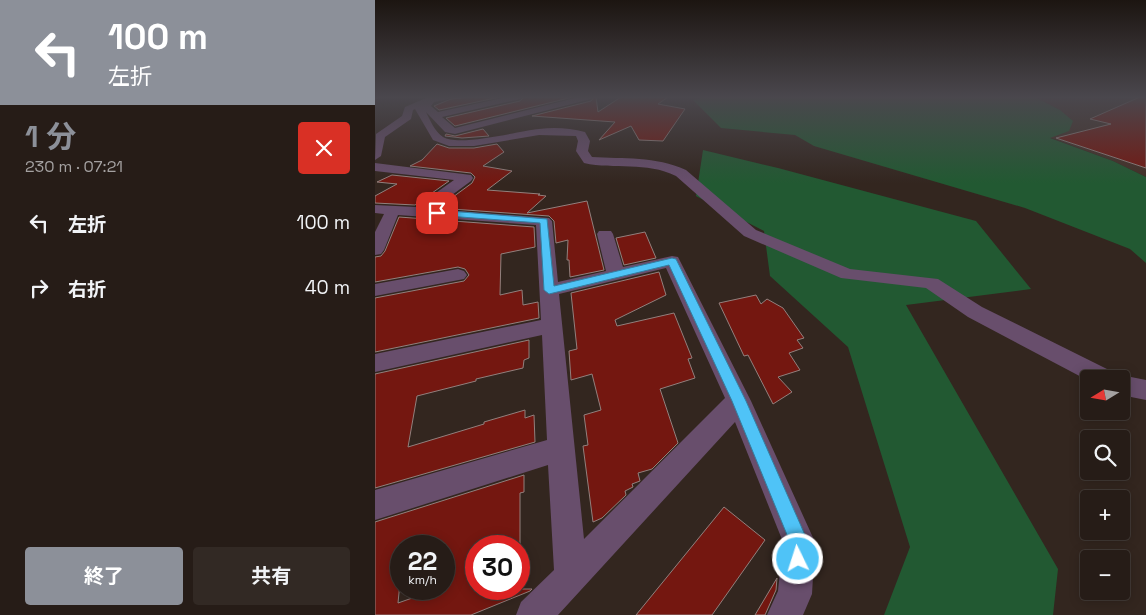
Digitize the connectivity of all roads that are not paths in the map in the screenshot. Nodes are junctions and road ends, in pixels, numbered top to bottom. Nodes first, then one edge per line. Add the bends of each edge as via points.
1 (395, 126) edge
2 (429, 126) edge
3 (445, 126) edge
4 (472, 126) edge
5 (375, 156) edge
6 (375, 167) edge
7 (384, 209) edge
8 (419, 212) junction
9 (605, 234) dead end
10 (375, 250) edge
11 (616, 274) junction
12 (458, 275) dead end
13 (375, 290) edge
14 (549, 290) junction
15 (552, 325) junction
16 (375, 363) edge
17 (1088, 370) edge
18 (1130, 387) edge
19 (1146, 390) edge
20 (739, 401) junction
21 (561, 448) junction
22 (375, 505) edge
23 (571, 577) junction
24 (534, 615) edge
25 (785, 615) edge

1 - 5 street via 380,136
2 - 17 street via 434,135 449,143 566,131 581,134 582,151 588,160 669,166 750,233 847,274 931,283 975,312
3 - 4 street via 455,130
6 - 8 street via 466,178
7 - 8 street
7 - 10 street
8 - 14 street via 544,220
9 - 11 street
11 - 14 street
11 - 20 street via 672,261
12 - 13 street
14 - 15 street
15 - 16 street
15 - 21 street
18 - 19 street
20 - 23 street
20 - 25 street via 799,542 795,594
21 - 22 street
21 - 23 street
23 - 24 street

